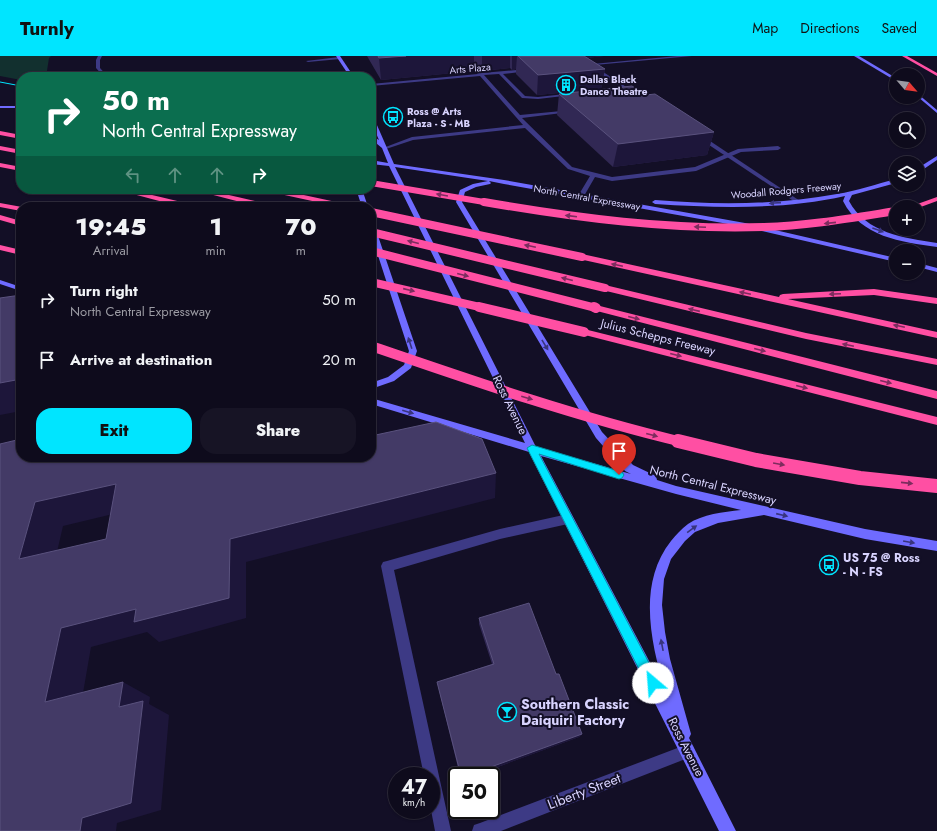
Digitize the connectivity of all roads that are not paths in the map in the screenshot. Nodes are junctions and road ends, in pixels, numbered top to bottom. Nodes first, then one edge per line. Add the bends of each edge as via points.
1 (100, 56) edge
2 (463, 56) edge
3 (690, 56) edge
4 (856, 56) edge
5 (904, 56) edge
6 (339, 57) edge
7 (308, 61) dead end
8 (582, 65) edge
9 (590, 65) junction
10 (530, 70) edge
11 (102, 72) edge
12 (349, 72) edge
13 (500, 73) junction
14 (937, 74) edge
15 (482, 75) junction
16 (889, 76) edge
17 (376, 85) edge
18 (628, 89) junction
19 (617, 90) edge
20 (577, 94) edge
21 (643, 99) edge
22 (925, 101) edge
23 (0, 107) edge
24 (16, 107) edge
25 (573, 111) edge
26 (937, 112) edge
27 (518, 117) junction
28 (526, 126) junction
29 (376, 128) edge
30 (0, 133) edge
31 (694, 133) edge
32 (16, 136) edge
33 (376, 141) edge
34 (0, 148) edge
35 (385, 149) junction
36 (16, 151) edge
37 (728, 155) junction
38 (937, 158) edge
39 (376, 163) edge
40 (0, 165) edge
41 (392, 166) junction
42 (925, 166) edge
43 (16, 168) edge
44 (593, 175) junction
45 (504, 182) junction
46 (889, 183) edge
47 (376, 184) edge
48 (138, 194) edge
49 (215, 194) edge
50 (289, 194) edge
51 (849, 194) junction
52 (581, 196) junction
53 (937, 199) edge
54 (797, 201) junction
55 (171, 202) edge
56 (248, 202) edge
57 (327, 202) edge
58 (925, 203) edge
59 (0, 205) edge
60 (16, 208) edge
61 (376, 213) edge
62 (889, 213) edge
63 (0, 217) edge
64 (16, 222) edge
65 (376, 233) edge
66 (376, 239) edge
67 (937, 245) edge
68 (0, 247) edge
69 (16, 252) edge
70 (376, 252) edge
71 (889, 258) edge
72 (925, 267) edge
73 (937, 270) edge
74 (0, 282) edge
75 (376, 283) edge
76 (16, 287) edge
77 (768, 298) junction
78 (937, 301) edge
79 (937, 335) edge
80 (376, 348) edge
81 (376, 354) edge
82 (937, 362) edge
83 (376, 384) edge
84 (487, 386) junction
85 (937, 395) edge
86 (376, 402) edge
87 (937, 421) edge
88 (532, 448) junction
89 (937, 486) edge
90 (676, 490) junction
91 (765, 511) junction
92 (568, 519) junction
93 (937, 546) edge
94 (688, 751) junction
95 (443, 831) edge
96 (480, 831) edge
97 (728, 831) edge

1 - 11 street via 98,68
2 - 15 street
3 - 9 street
4 - 16 main road
5 - 14 highway
6 - 7 street
6 - 12 main road
8 - 9 street
9 - 18 street
10 - 13 street, Arts Plaza
13 - 15 street, Arts Plaza
13 - 20 street via 524,97
15 - 17 street, Arts Plaza
15 - 27 street
18 - 19 street
18 - 21 street
22 - 26 main road
23 - 24 main road
25 - 27 street
27 - 28 street
28 - 35 street via 412,139
28 - 44 street via 570,168
29 - 35 main road, Ross Avenue
30 - 32 highway
31 - 37 street
33 - 35 main road, Ross Avenue
34 - 36 highway
35 - 41 main road, Ross Avenue
37 - 37 street via 746,154 778,148 740,150
37 - 44 street via 696,169 612,178
37 - 54 street
38 - 42 main road
39 - 41 main road, North Central Expressway
40 - 43 highway
41 - 45 main road, North Central Expressway
41 - 88 main road, Ross Avenue
44 - 52 street
45 - 52 main road, North Central Expressway
45 -> 90 main road via 467,187 462,191 459,202 599,435 629,468
46 - 51 main road, Woodall Rodgers Freeway
62 -> 47 highway, bridge via 832,223 791,226 689,227 557,214
48 - 55 highway
49 - 56 highway
50 - 57 highway
51 - 54 main road, Woodall Rodgers Freeway
51 -> 67 main road via 846,201 848,209 870,227 894,236
54 -> 52 main road, Woodall Rodgers Freeway via 695,205
52 - 71 main road, North Central Expressway via 745,225
53 - 58 highway
59 - 60 highway
77 -> 61 highway, bridge
63 - 64 highway
82 -> 65 highway, bridge via 813,337
83 -> 66 main road via 391,379 408,366 413,351
68 - 69 highway
70 -> 85 highway, bridge
72 - 73 main road
74 - 76 main road
75 -> 87 highway, Julius Schepps Freeway, bridge via 584,332
78 -> 77 highway via 874,292
79 -> 77 highway
80 - 84 highway, bridge
81 - 84 highway, bridge
84 -> 89 highway, bridge via 651,435 756,460 860,478
86 -> 88 main road, North Central Expressway
88 - 90 main road, North Central Expressway
88 - 92 main road, Ross Avenue
90 - 91 main road, North Central Expressway
91 -> 93 main road, North Central Expressway via 865,534
94 -> 91 main road via 655,613 659,572 672,546 694,526 713,519
92 - 94 main road, Ross Avenue
92 - 95 street via 500,534 387,566
94 - 96 street, Liberty Street
94 - 97 main road, Ross Avenue

